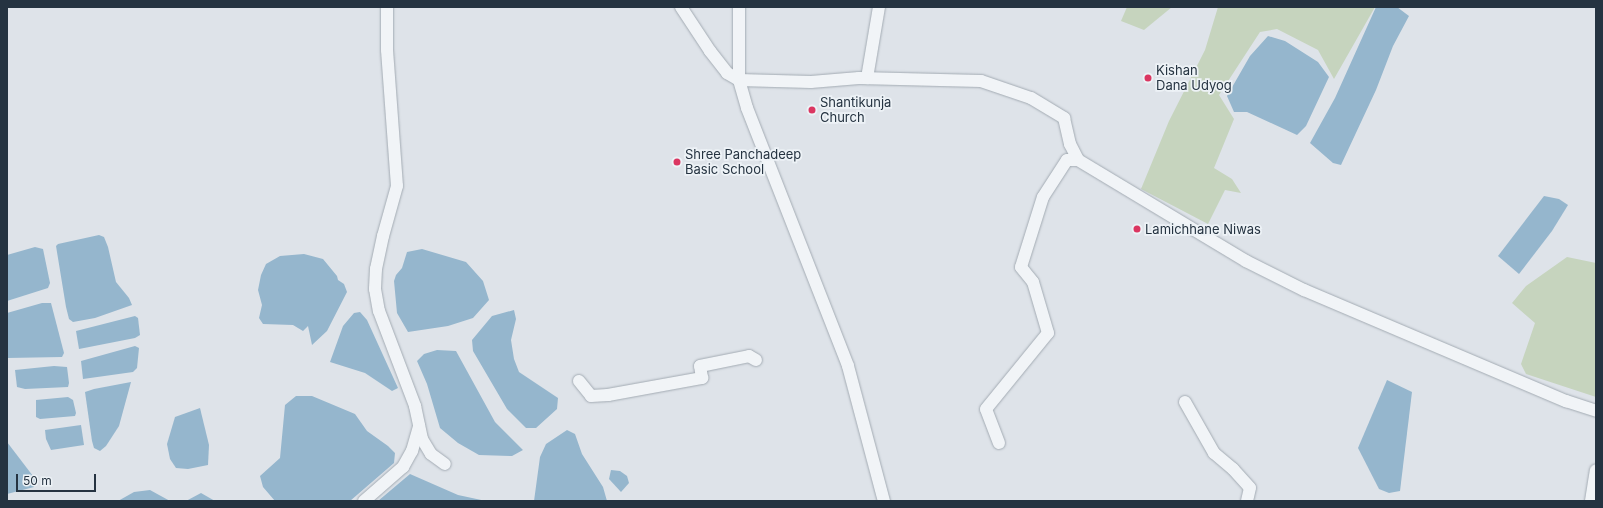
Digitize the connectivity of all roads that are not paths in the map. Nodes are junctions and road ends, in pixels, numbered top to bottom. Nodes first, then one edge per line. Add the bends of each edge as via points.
1 (387, 7) edge
2 (682, 7) edge
3 (739, 7) edge
4 (879, 7) edge
5 (867, 78) junction
6 (739, 80) junction
7 (1078, 160) junction
8 (756, 360) dead end
9 (579, 381) dead end
10 (1185, 402) dead end
11 (1596, 411) edge
12 (419, 425) junction
13 (999, 443) dead end
14 (444, 464) dead end
15 (1596, 470) edge
16 (364, 501) edge
17 (884, 501) edge
18 (1247, 501) edge
19 (1591, 501) edge

1 - 12 street via 387,50 397,186 382,236 375,289 379,311 415,406
2 - 6 street via 727,73
3 - 6 street
4 - 5 street
5 - 6 street via 811,82
5 - 7 street via 981,81 1031,98 1064,118 1070,144
6 - 17 street via 755,128 848,366
7 - 11 street via 1246,261 1297,287 1566,401
7 - 13 street via 1067,160 1043,197 1021,267 1033,282 1048,333 986,409
8 - 9 street via 749,356 700,366 702,378 608,395 591,396
10 - 18 street via 1214,453 1250,488
12 - 14 street via 422,439 431,454
12 - 16 street via 412,451 403,467
15 - 19 street

